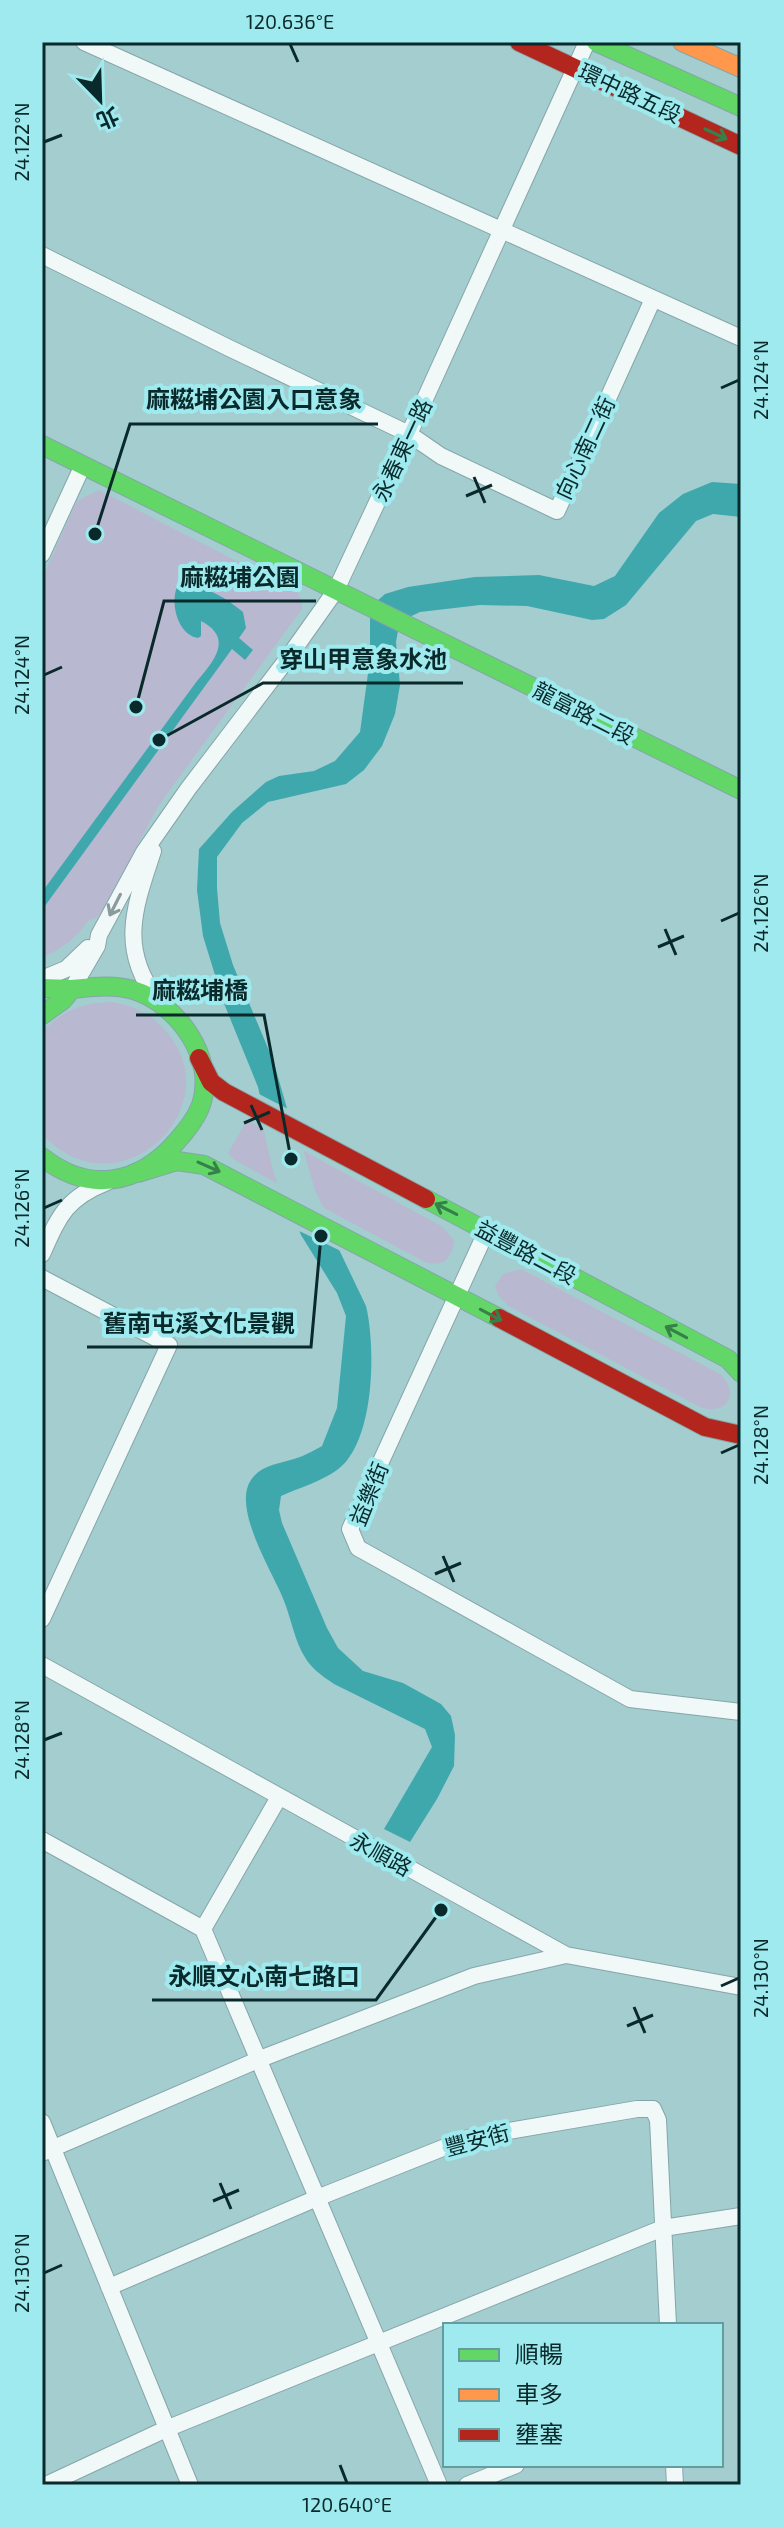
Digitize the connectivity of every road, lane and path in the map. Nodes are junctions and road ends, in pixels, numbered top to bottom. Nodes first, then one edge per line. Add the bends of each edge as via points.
1 (84, 42) edge
2 (519, 42) edge
3 (587, 42) edge
4 (596, 42) edge
5 (682, 42) edge
6 (576, 67) junction
7 (741, 68) edge
8 (741, 107) edge
9 (741, 146) edge
10 (501, 231) junction
11 (42, 255) edge
12 (653, 299) junction
13 (741, 338) edge
14 (409, 434) junction
15 (42, 445) edge
16 (83, 465) junction
17 (42, 554) edge
18 (336, 590) junction
19 (741, 790) edge
20 (162, 827) junction
21 (99, 935) junction
22 (42, 979) edge
23 (42, 988) edge
24 (72, 989) junction
25 (161, 1004) junction
26 (42, 1015) edge
27 (199, 1058) junction
28 (42, 1157) edge
29 (138, 1173) junction
30 (115, 1179) junction
31 (487, 1230) junction
32 (42, 1254) edge
33 (42, 1278) edge
34 (457, 1297) junction
35 (741, 1373) edge
36 (741, 1435) edge
37 (42, 1619) edge
38 (42, 1665) edge
39 (741, 1712) edge
40 (279, 1797) junction
41 (42, 1840) edge
42 (203, 1929) junction
43 (566, 1955) junction
44 (741, 1987) edge
45 (260, 2059) junction
46 (42, 2122) edge
47 (47, 2151) edge
48 (317, 2198) junction
49 (741, 2216) edge
50 (663, 2228) junction
51 (109, 2287) junction
52 (668, 2323) edge
53 (379, 2344) junction
54 (166, 2429) junction
55 (511, 2467) edge
56 (46, 2485) edge
57 (190, 2485) edge
58 (439, 2485) edge
59 (467, 2485) edge

1 - 10 street
2 - 6 street, 環中路五段
3 - 6 street, 永春東一路
4 - 8 street, 環中路五段
5 - 7 street
6 -> 9 street, 環中路五段
6 - 10 street, 永春東一路
10 - 12 street
10 - 14 street, 永春東一路
11 - 14 street, 向心南二街
12 - 13 street
12 - 14 street, 向心南二街 via 557,511 441,456
14 - 18 street, 永春東一路
15 - 16 street
16 - 17 street
16 - 18 street
18 - 19 street, 龍富路二段
18 - 20 street, 永春東一路
20 -> 21 street, 永春東一路
20 - 25 street, 永春東一路 via 132,940 140,973
21 - 22 street via 66,969
21 - 24 street, 永春東一路
23 - 24 street
24 - 25 street via 109,985
24 - 26 street
25 - 27 street via 189,1035
27 - 29 street via 205,1083 195,1117 173,1146
31 -> 27 street, 益豐路二段 via 249,1106 211,1082
28 - 30 street via 76,1176
29 - 30 street
29 -> 34 street via 169,1160 195,1161
30 - 32 street via 65,1208
31 - 34 street, 益樂街
35 -> 31 street, 益豐路二段 via 728,1359
33 - 37 street via 169,1345
34 -> 36 street via 705,1427
34 - 39 street, 益樂街 via 350,1529 358,1548 630,1699
38 - 40 street, 永順路
40 - 42 street
40 - 43 street, 永順路
41 - 42 street
42 - 45 street
43 - 44 street, 永順路
43 - 45 street via 474,1976
45 - 47 street
45 - 48 street
46 - 47 street
47 - 51 street
48 - 50 street, 豐安街 via 468,2138 653,2109 658,2120
48 - 51 street, 豐安街
48 - 53 street
49 - 50 street
50 - 52 street, 豐安街
50 - 53 street
51 - 54 street
53 - 54 street
53 - 58 street
54 - 56 street
54 - 57 street
55 - 59 street

